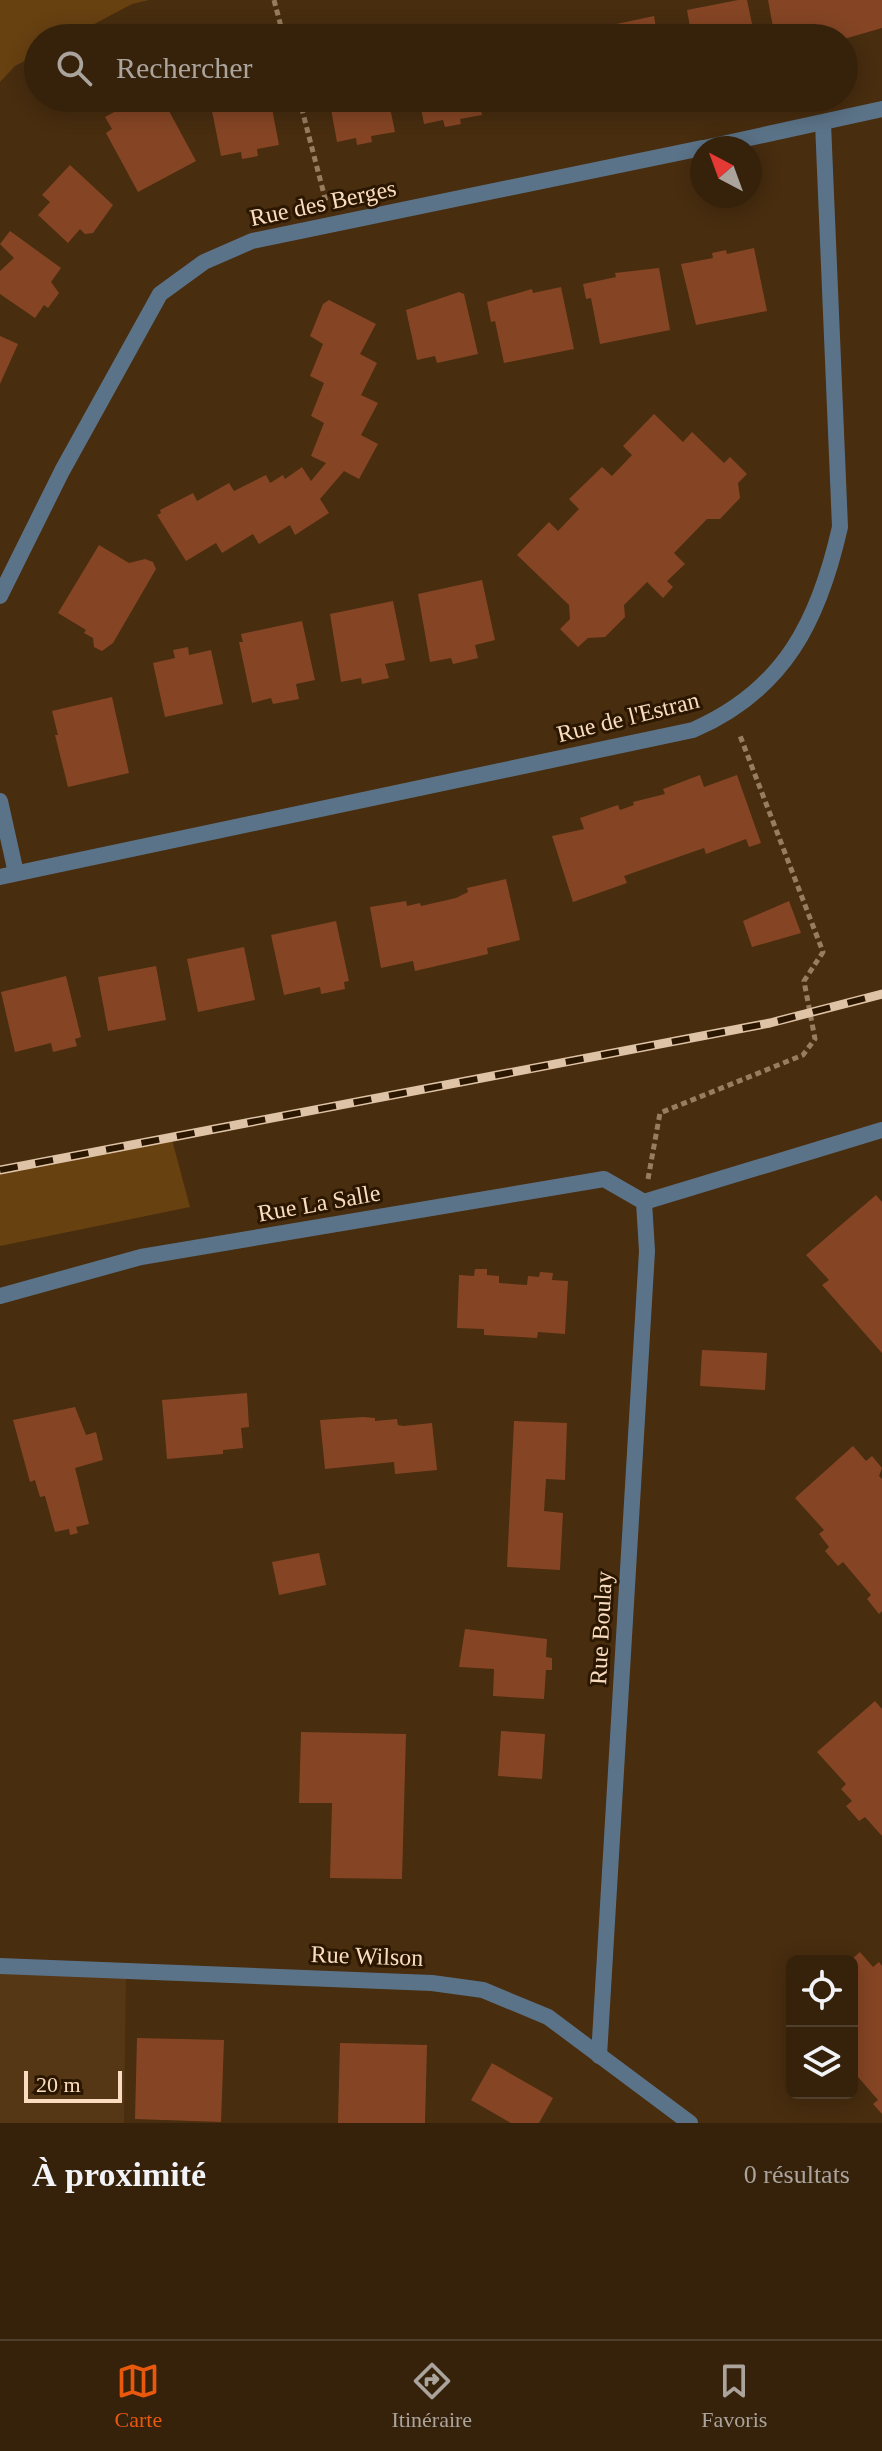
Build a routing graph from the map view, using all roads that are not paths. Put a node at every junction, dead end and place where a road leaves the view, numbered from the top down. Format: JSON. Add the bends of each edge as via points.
{"nodes":[{"id":1,"x":882,"y":109,"type":"edge"},
{"id":2,"x":823,"y":123,"type":"junction"},
{"id":3,"x":761,"y":136,"type":"edge"},
{"id":4,"x":690,"y":151,"type":"edge"},
{"id":5,"x":0,"y":596,"type":"edge"},
{"id":6,"x":0,"y":801,"type":"edge"},
{"id":7,"x":8,"y":875,"type":"edge"},
{"id":8,"x":882,"y":1130,"type":"edge"},
{"id":9,"x":644,"y":1202,"type":"junction"},
{"id":10,"x":0,"y":1296,"type":"edge"},
{"id":11,"x":0,"y":1966,"type":"edge"},
{"id":12,"x":599,"y":2056,"type":"junction"},
{"id":13,"x":690,"y":2123,"type":"edge"}],
"edges":[{"from":1,"to":2,"type":"street","name":"Rue des Berges"},
{"from":2,"to":3,"type":"street","name":"Rue des Berges"},
{"from":2,"to":7,"type":"street","name":"Rue de l'Estran","via":[[840,527],[828,581],[809,628],[731,713],[693,730]]},
{"from":4,"to":5,"type":"street","name":"Rue des Berges","via":[[252,241],[204,262],[160,294]]},
{"from":6,"to":7,"type":"street"},
{"from":8,"to":9,"type":"street"},
{"from":9,"to":10,"type":"street","name":"Rue La Salle","via":[[604,1179],[141,1257]]},
{"from":9,"to":12,"type":"street","name":"Rue Boulay","via":[[646,1267]]},
{"from":11,"to":12,"type":"street","name":"Rue Wilson","via":[[432,1983],[483,1990],[548,2017]]},
{"from":12,"to":13,"type":"street","name":"Rue Wilson"}]}
